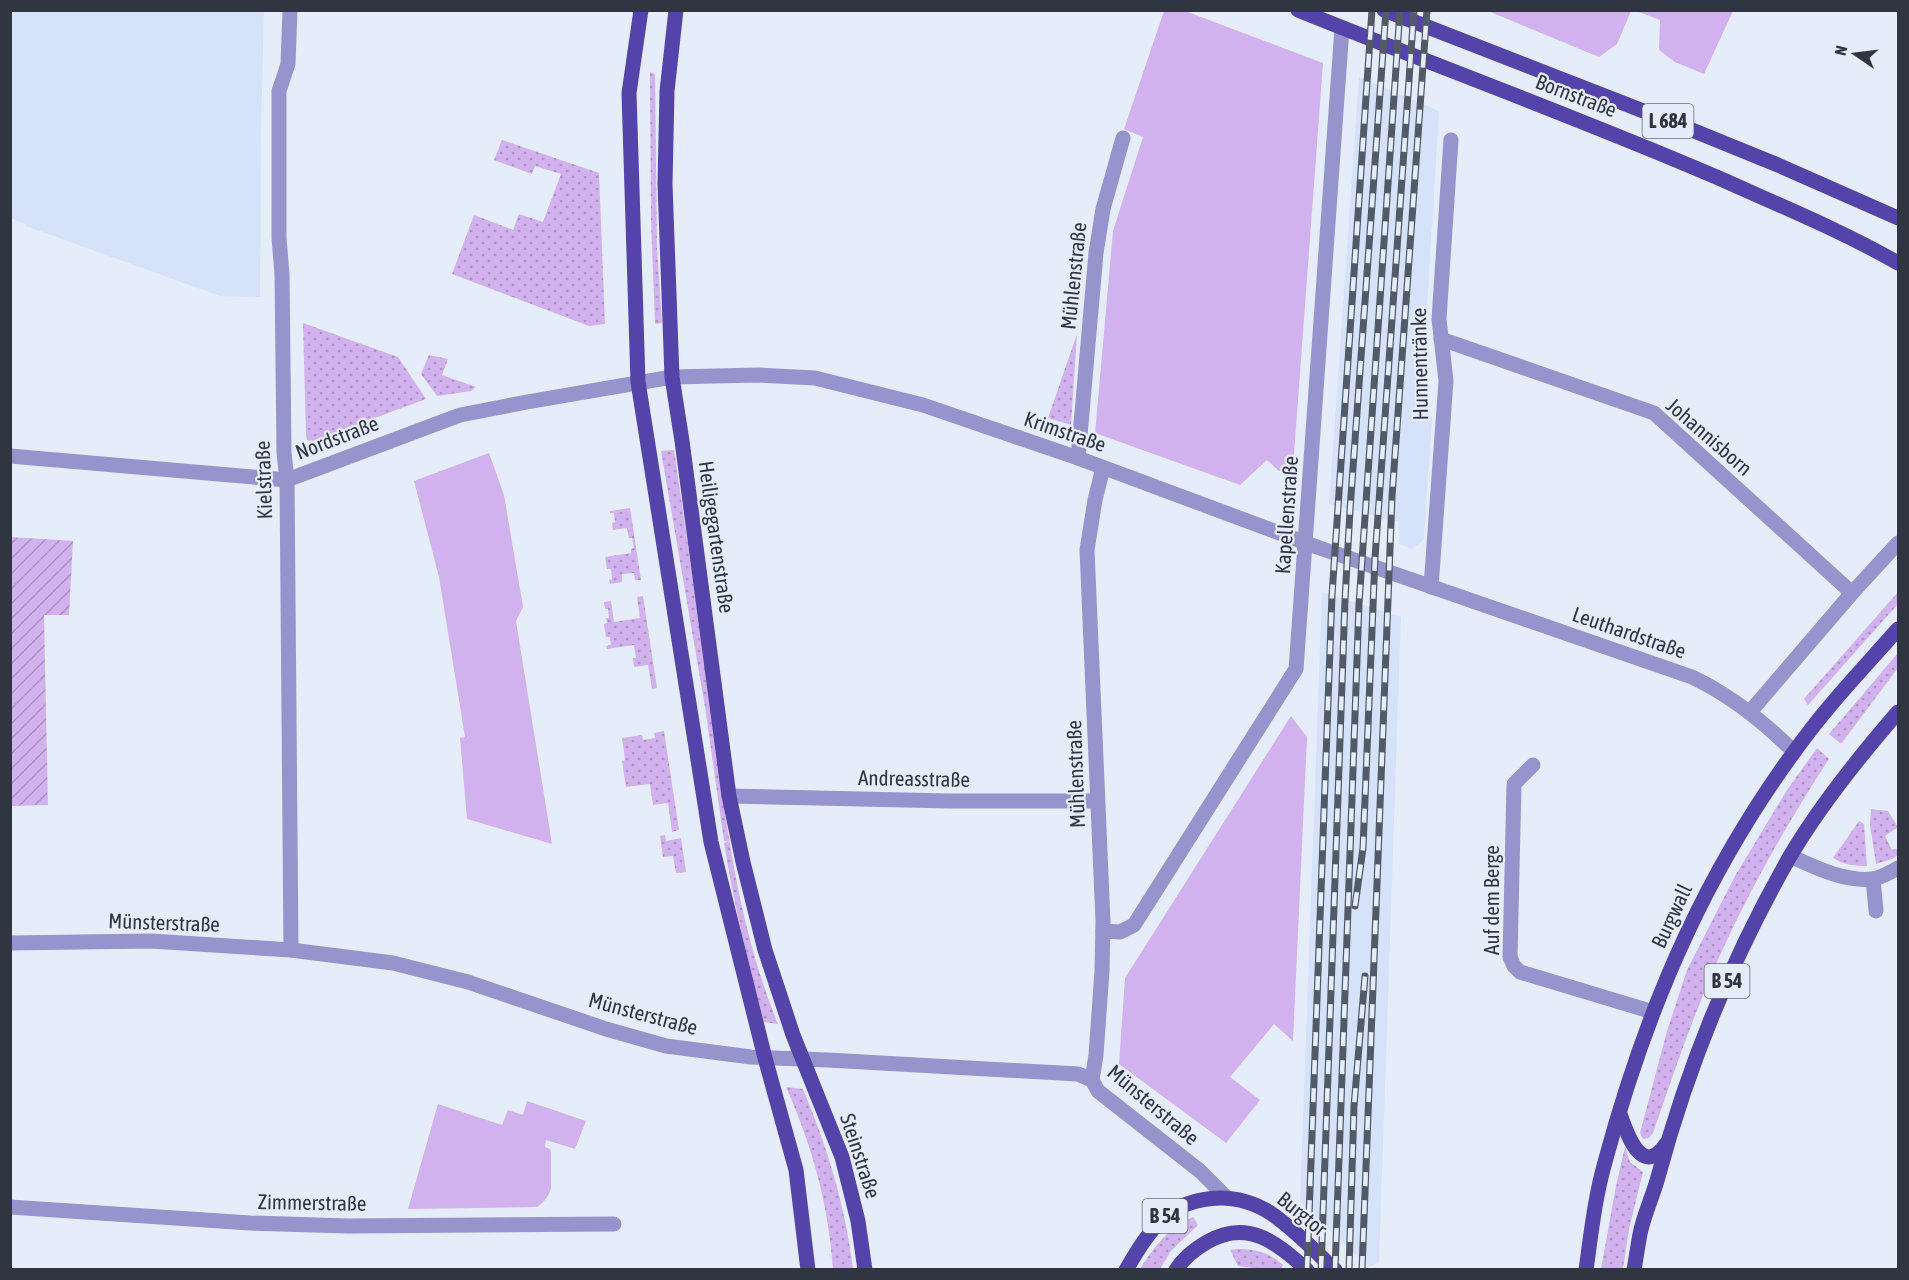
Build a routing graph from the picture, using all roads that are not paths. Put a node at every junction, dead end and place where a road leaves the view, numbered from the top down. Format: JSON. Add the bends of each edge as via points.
{"nodes":[{"id":1,"x":290,"y":10,"type":"edge"},
{"id":2,"x":640,"y":10,"type":"edge"},
{"id":3,"x":676,"y":10,"type":"edge"},
{"id":4,"x":1298,"y":10,"type":"edge"},
{"id":5,"x":1384,"y":10,"type":"edge"},
{"id":6,"x":1342,"y":28,"type":"junction"},
{"id":7,"x":1123,"y":138,"type":"dead end"},
{"id":8,"x":1451,"y":140,"type":"dead end"},
{"id":9,"x":1899,"y":218,"type":"edge"},
{"id":10,"x":1899,"y":263,"type":"edge"},
{"id":11,"x":1441,"y":339,"type":"junction"},
{"id":12,"x":672,"y":377,"type":"junction"},
{"id":13,"x":638,"y":382,"type":"junction"},
{"id":14,"x":10,"y":456,"type":"edge"},
{"id":15,"x":1078,"y":458,"type":"junction"},
{"id":16,"x":1103,"y":468,"type":"junction"},
{"id":17,"x":287,"y":480,"type":"junction"},
{"id":18,"x":1306,"y":543,"type":"junction"},
{"id":19,"x":1899,"y":543,"type":"edge"},
{"id":20,"x":1431,"y":587,"type":"junction"},
{"id":21,"x":1852,"y":592,"type":"junction"},
{"id":22,"x":1899,"y":629,"type":"edge"},
{"id":23,"x":1750,"y":712,"type":"junction"},
{"id":24,"x":1899,"y":712,"type":"edge"},
{"id":25,"x":1794,"y":752,"type":"junction"},
{"id":26,"x":1533,"y":765,"type":"dead end"},
{"id":27,"x":729,"y":796,"type":"junction"},
{"id":28,"x":1097,"y":801,"type":"junction"},
{"id":29,"x":1790,"y":856,"type":"junction"},
{"id":30,"x":1899,"y":868,"type":"edge"},
{"id":31,"x":1873,"y":879,"type":"junction"},
{"id":32,"x":1876,"y":911,"type":"dead end"},
{"id":33,"x":1103,"y":931,"type":"junction"},
{"id":34,"x":10,"y":943,"type":"edge"},
{"id":35,"x":291,"y":950,"type":"junction"},
{"id":36,"x":1653,"y":1012,"type":"junction"},
{"id":37,"x":765,"y":1058,"type":"junction"},
{"id":38,"x":803,"y":1059,"type":"junction"},
{"id":39,"x":1092,"y":1080,"type":"junction"},
{"id":40,"x":1620,"y":1114,"type":"junction"},
{"id":41,"x":1666,"y":1144,"type":"junction"},
{"id":42,"x":1227,"y":1198,"type":"junction"},
{"id":43,"x":10,"y":1206,"type":"edge"},
{"id":44,"x":614,"y":1224,"type":"dead end"},
{"id":45,"x":808,"y":1269,"type":"edge"},
{"id":46,"x":865,"y":1269,"type":"edge"},
{"id":47,"x":1126,"y":1269,"type":"edge"},
{"id":48,"x":1176,"y":1269,"type":"edge"},
{"id":49,"x":1306,"y":1269,"type":"edge"},
{"id":50,"x":1335,"y":1269,"type":"edge"},
{"id":51,"x":1586,"y":1269,"type":"edge"},
{"id":52,"x":1634,"y":1269,"type":"edge"}],
"edges":[{"from":1,"to":17,"type":"street","name":"Kielstraße","via":[[288,64],[279,91],[279,238]]},
{"from":2,"to":13,"type":"main road","via":[[628,104]]},
{"from":3,"to":12,"type":"main road","name":"Heiligegartenstraße","via":[[667,91],[665,184]]},
{"from":4,"to":6,"type":"main road","name":"Bornstraße","number":"L 684"},
{"from":5,"to":9,"type":"main road","name":"Bornstraße","number":"L 684","via":[[1718,140]]},
{"from":6,"to":10,"type":"main road","name":"Bornstraße","number":"L 684","via":[[1675,159],[1862,242]]},
{"from":6,"to":18,"type":"street","name":"Kapellenstraße"},
{"from":7,"to":15,"type":"street","name":"Mühlenstraße","via":[[1103,208],[1096,253]]},
{"from":8,"to":11,"type":"street","name":"Hunnentränke","via":[[1439,319]]},
{"from":11,"to":20,"type":"street","name":"Hunnentränke","via":[[1446,381]]},
{"from":11,"to":21,"type":"street","name":"Johannisborn","via":[[1654,413]]},
{"from":12,"to":13,"type":"street","name":"Nordstraße"},
{"from":12,"to":15,"type":"street","name":"Krimstraße","via":[[815,378],[923,405]]},
{"from":12,"to":27,"type":"main road","name":"Heiligegartenstraße"},
{"from":13,"to":17,"type":"street","name":"Nordstraße","via":[[460,415]]},
{"from":13,"to":37,"type":"main road","via":[[711,842]]},
{"from":14,"to":17,"type":"street","name":"Nordstraße"},
{"from":15,"to":16,"type":"street","name":"Krimstraße"},
{"from":16,"to":18,"type":"street","name":"Krimstraße"},
{"from":16,"to":28,"type":"street","name":"Mühlenstraße","via":[[1086,550]]},
{"from":17,"to":35,"type":"street","name":"Kielstraße"},
{"from":18,"to":20,"type":"street","name":"Krimstraße"},
{"from":18,"to":33,"type":"street","name":"Kapellenstraße","via":[[1298,658],[1291,679],[1134,925],[1120,932]]},
{"from":19,"to":21,"type":"street"},
{"from":20,"to":23,"type":"street","name":"Leuthardstraße","via":[[1692,677]]},
{"from":21,"to":23,"type":"street"},
{"from":22,"to":25,"type":"main road","name":"Burgwall","number":"B 54"},
{"from":23,"to":25,"type":"street","name":"Leuthardstraße"},
{"from":24,"to":29,"type":"main road","number":"B 54","via":[[1851,768]]},
{"from":25,"to":36,"type":"main road","name":"Burgwall","number":"B 54","via":[[1711,883]]},
{"from":26,"to":36,"type":"street","name":"Auf dem Berge","via":[[1514,784],[1510,957],[1514,966],[1521,972]]},
{"from":27,"to":28,"type":"street","name":"Andreasstraße"},
{"from":27,"to":38,"type":"main road","name":"Heiligegartenstraße","via":[[765,950]]},
{"from":28,"to":33,"type":"street","name":"Mühlenstraße"},
{"from":29,"to":31,"type":"street","via":[[1848,878]]},
{"from":29,"to":41,"type":"main road","number":"B 54","via":[[1723,991]]},
{"from":30,"to":31,"type":"street"},
{"from":31,"to":32,"type":"street"},
{"from":33,"to":39,"type":"street","name":"Mühlenstraße"},
{"from":34,"to":35,"type":"street","name":"Münsterstraße","via":[[151,941]]},
{"from":35,"to":37,"type":"street","name":"Münsterstraße","via":[[393,963],[468,982],[666,1046]]},
{"from":36,"to":40,"type":"main road","name":"Burgwall","number":"B 54"},
{"from":37,"to":38,"type":"street","name":"Münsterstraße"},
{"from":37,"to":45,"type":"main road","via":[[796,1170]]},
{"from":38,"to":39,"type":"street","name":"Münsterstraße","via":[[1078,1074]]},
{"from":38,"to":46,"type":"main road","name":"Steinstraße","via":[[842,1157]]},
{"from":39,"to":42,"type":"street","name":"Münsterstraße","via":[[1098,1092],[1193,1165]]},
{"from":40,"to":41,"type":"main road","via":[[1628,1138],[1644,1156],[1654,1157]]},
{"from":40,"to":51,"type":"main road","name":"Burgwall","number":"B 54","via":[[1604,1164]]},
{"from":41,"to":52,"type":"main road","number":"B 54","via":[[1640,1233]]},
{"from":42,"to":47,"type":"main road","name":"Burgtor","number":"B 54","via":[[1194,1200],[1180,1206],[1163,1218]]},
{"from":42,"to":50,"type":"main road","name":"Burgtor","number":"B 54","via":[[1271,1213]]},
{"from":43,"to":44,"type":"street","name":"Zimmerstraße","via":[[348,1226]]},
{"from":48,"to":49,"type":"main road","name":"Burgtor","number":"B 54","via":[[1195,1249],[1214,1238],[1242,1232],[1272,1242]]}]}
